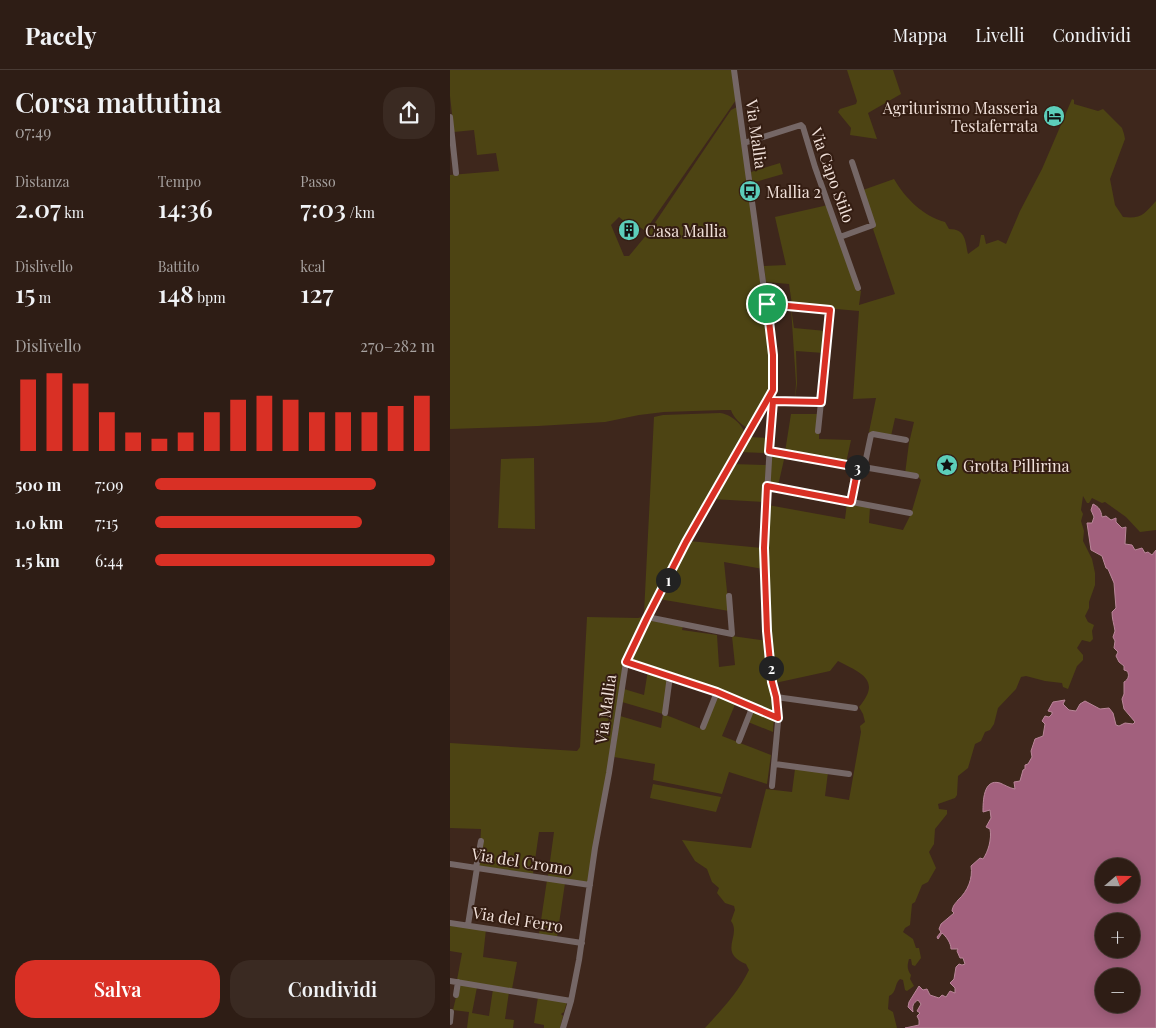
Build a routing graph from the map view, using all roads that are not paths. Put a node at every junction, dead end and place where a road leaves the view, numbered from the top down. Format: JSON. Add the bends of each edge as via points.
{"nodes":[{"id":1,"x":734,"y":70,"type":"edge"},
{"id":2,"x":450,"y":117,"type":"edge"},
{"id":3,"x":744,"y":143,"type":"junction"},
{"id":4,"x":852,"y":162,"type":"dead end"},
{"id":5,"x":456,"y":172,"type":"dead end"},
{"id":6,"x":840,"y":237,"type":"junction"},
{"id":7,"x":858,"y":288,"type":"dead end"},
{"id":8,"x":767,"y":304,"type":"junction"},
{"id":9,"x":770,"y":401,"type":"junction"},
{"id":10,"x":821,"y":402,"type":"junction"},
{"id":11,"x":818,"y":431,"type":"dead end"},
{"id":12,"x":906,"y":440,"type":"dead end"},
{"id":13,"x":769,"y":451,"type":"junction"},
{"id":14,"x":861,"y":467,"type":"junction"},
{"id":15,"x":916,"y":476,"type":"dead end"},
{"id":16,"x":767,"y":486,"type":"junction"},
{"id":17,"x":851,"y":502,"type":"junction"},
{"id":18,"x":910,"y":512,"type":"dead end"},
{"id":19,"x":729,"y":596,"type":"dead end"},
{"id":20,"x":647,"y":618,"type":"junction"},
{"id":21,"x":626,"y":662,"type":"junction"},
{"id":22,"x":670,"y":676,"type":"junction"},
{"id":23,"x":717,"y":692,"type":"junction"},
{"id":24,"x":776,"y":697,"type":"junction"},
{"id":25,"x":752,"y":708,"type":"junction"},
{"id":26,"x":855,"y":708,"type":"dead end"},
{"id":27,"x":665,"y":712,"type":"dead end"},
{"id":28,"x":778,"y":718,"type":"junction"},
{"id":29,"x":703,"y":727,"type":"dead end"},
{"id":30,"x":739,"y":741,"type":"dead end"},
{"id":31,"x":775,"y":764,"type":"junction"},
{"id":32,"x":850,"y":774,"type":"dead end"},
{"id":33,"x":772,"y":786,"type":"dead end"},
{"id":34,"x":481,"y":840,"type":"dead end"},
{"id":35,"x":450,"y":864,"type":"edge"},
{"id":36,"x":477,"y":868,"type":"junction"},
{"id":37,"x":590,"y":885,"type":"junction"},
{"id":38,"x":450,"y":922,"type":"edge"},
{"id":39,"x":468,"y":925,"type":"junction"},
{"id":40,"x":582,"y":942,"type":"junction"},
{"id":41,"x":450,"y":981,"type":"edge"},
{"id":42,"x":458,"y":982,"type":"junction"},
{"id":43,"x":456,"y":995,"type":"dead end"},
{"id":44,"x":571,"y":1001,"type":"junction"},
{"id":45,"x":451,"y":1012,"type":"dead end"},
{"id":46,"x":450,"y":1022,"type":"edge"},
{"id":47,"x":563,"y":1028,"type":"edge"}],
"edges":[{"from":1,"to":3,"type":"street","name":"Via Mallia"},
{"from":2,"to":5,"type":"street"},
{"from":3,"to":6,"type":"street","name":"Via Capo Stilo","via":[[800,125],[803,127]]},
{"from":3,"to":8,"type":"street","name":"Via Mallia"},
{"from":4,"to":6,"type":"street","via":[[873,225]]},
{"from":6,"to":7,"type":"street","name":"Via Capo Stilo"},
{"from":8,"to":9,"type":"street","name":"Via Mallia","via":[[773,355]]},
{"from":8,"to":10,"type":"street","via":[[830,310]]},
{"from":9,"to":10,"type":"street"},
{"from":9,"to":13,"type":"street","name":"Via Mallia"},
{"from":9,"to":20,"type":"street","name":"Via Mallia","via":[[700,516]]},
{"from":10,"to":11,"type":"street"},
{"from":12,"to":14,"type":"street","via":[[871,435]]},
{"from":13,"to":14,"type":"street"},
{"from":13,"to":16,"type":"street","name":"Via Mallia"},
{"from":14,"to":15,"type":"street"},
{"from":14,"to":17,"type":"street"},
{"from":16,"to":17,"type":"street"},
{"from":16,"to":24,"type":"street","name":"Via Mallia","via":[[764,548],[767,631]]},
{"from":17,"to":18,"type":"street"},
{"from":19,"to":20,"type":"street","via":[[732,634]]},
{"from":20,"to":21,"type":"street","name":"Via Mallia"},
{"from":21,"to":22,"type":"street"},
{"from":21,"to":37,"type":"street","name":"Via Mallia"},
{"from":22,"to":23,"type":"street"},
{"from":22,"to":27,"type":"street"},
{"from":23,"to":25,"type":"street"},
{"from":23,"to":29,"type":"street"},
{"from":24,"to":26,"type":"street"},
{"from":24,"to":28,"type":"street","name":"Via Mallia"},
{"from":25,"to":28,"type":"street"},
{"from":25,"to":30,"type":"street"},
{"from":28,"to":31,"type":"street","name":"Via Mallia"},
{"from":31,"to":32,"type":"street"},
{"from":31,"to":33,"type":"street","name":"Via Mallia"},
{"from":34,"to":36,"type":"street"},
{"from":35,"to":36,"type":"street","name":"Via del Cromo"},
{"from":36,"to":37,"type":"street","name":"Via del Cromo"},
{"from":36,"to":39,"type":"street"},
{"from":37,"to":40,"type":"street","name":"Via Mallia"},
{"from":38,"to":39,"type":"street","name":"Via del Ferro"},
{"from":39,"to":40,"type":"street","name":"Via del Ferro"},
{"from":40,"to":44,"type":"street","name":"Via Mallia"},
{"from":41,"to":42,"type":"street"},
{"from":42,"to":43,"type":"street"},
{"from":42,"to":44,"type":"street"},
{"from":44,"to":47,"type":"street","name":"Via Mallia"},
{"from":45,"to":46,"type":"street"}]}
